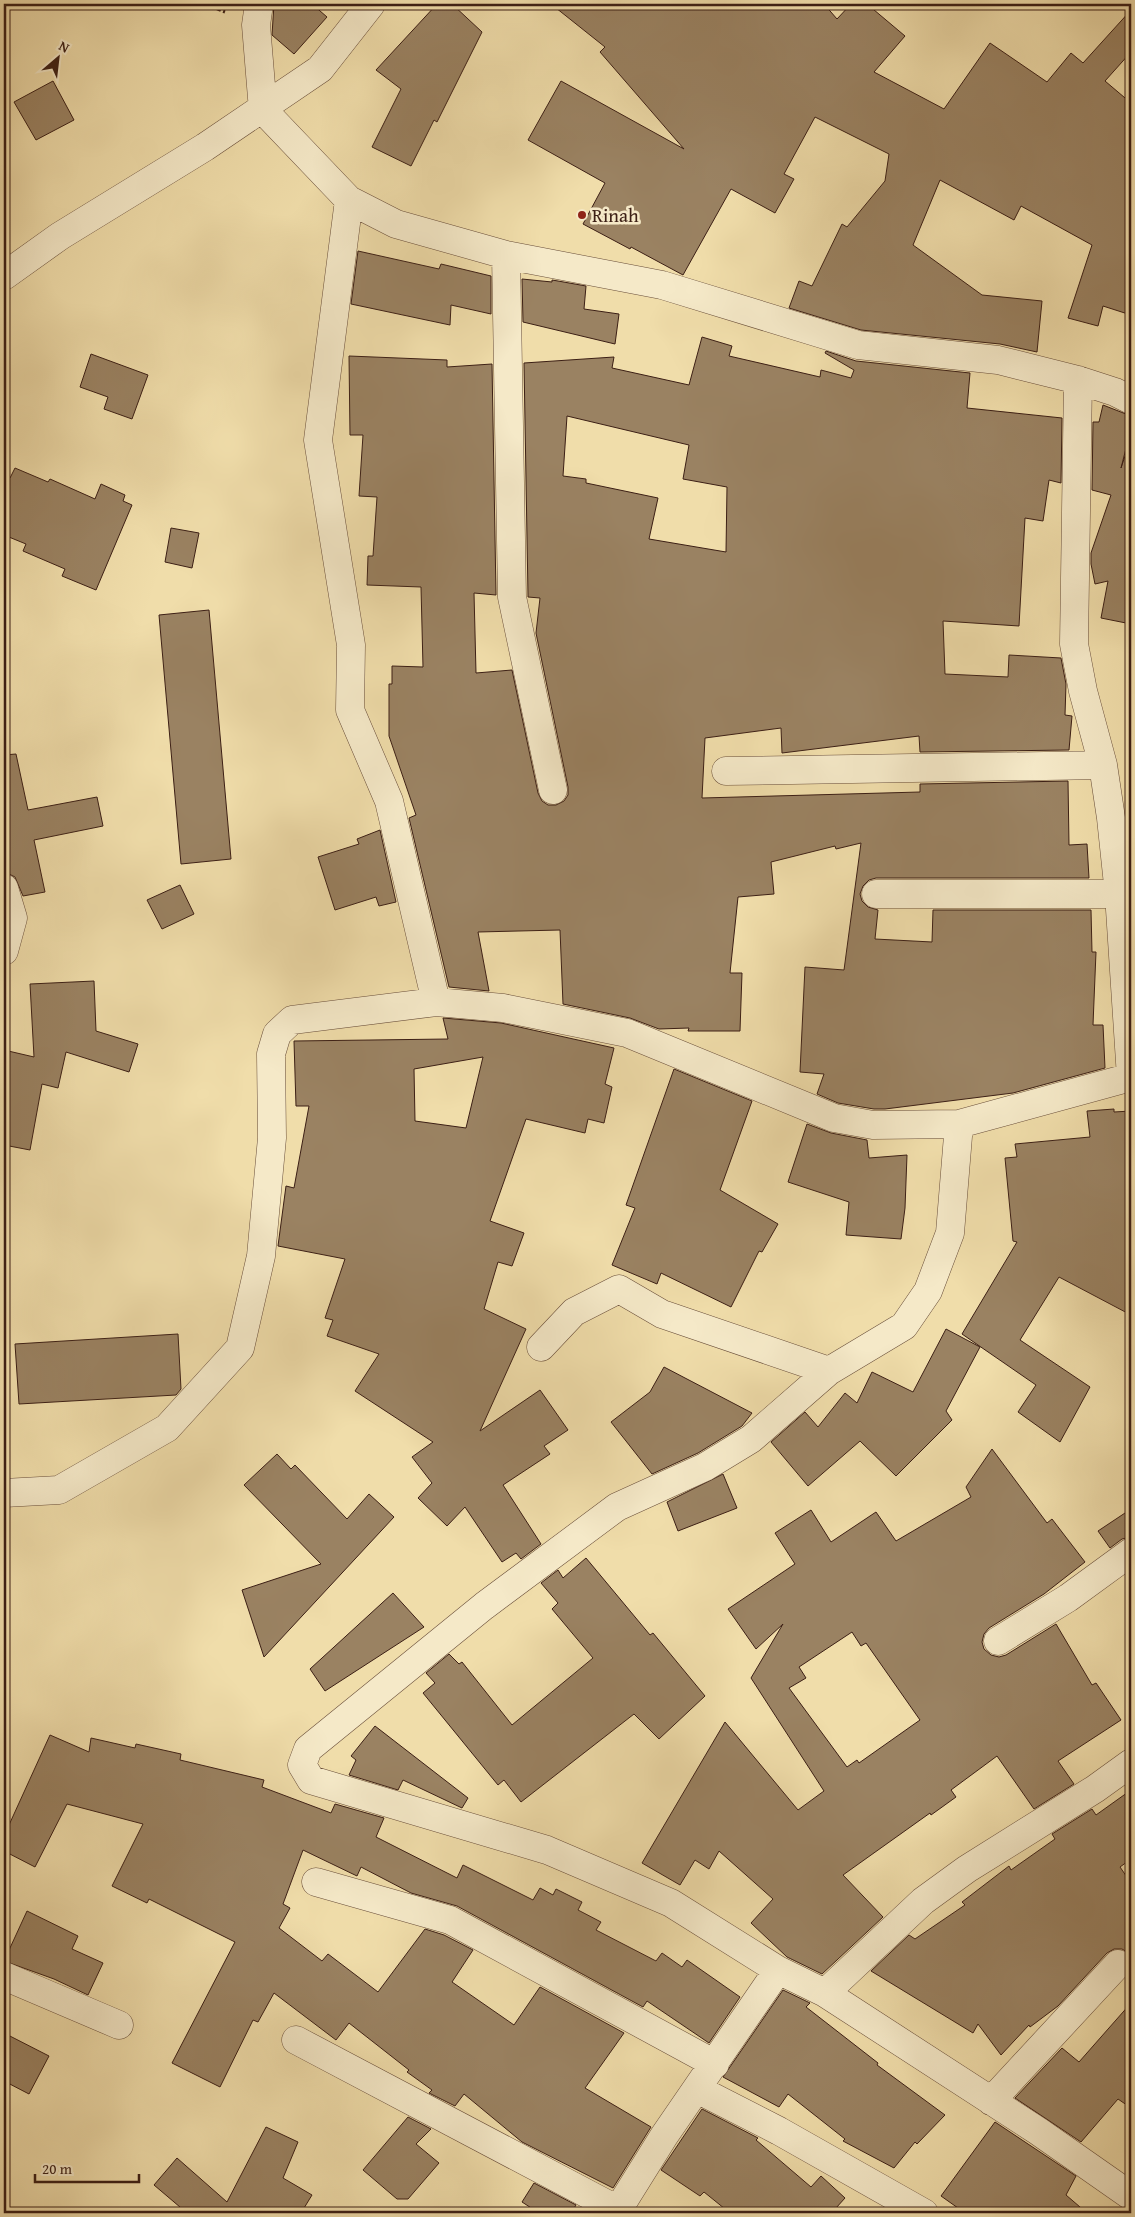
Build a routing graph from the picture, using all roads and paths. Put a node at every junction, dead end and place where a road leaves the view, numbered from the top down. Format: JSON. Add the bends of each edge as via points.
{"nodes":[{"id":1,"x":259,"y":4,"type":"edge"},
{"id":2,"x":371,"y":4,"type":"edge"},
{"id":3,"x":263,"y":110,"type":"junction"},
{"id":4,"x":349,"y":200,"type":"junction"},
{"id":5,"x":506,"y":255,"type":"junction"},
{"id":6,"x":4,"y":276,"type":"edge"},
{"id":7,"x":1078,"y":380,"type":"junction"},
{"id":8,"x":1131,"y":400,"type":"edge"},
{"id":9,"x":1103,"y":766,"type":"junction"},
{"id":10,"x":726,"y":771,"type":"dead end"},
{"id":11,"x":553,"y":790,"type":"dead end"},
{"id":12,"x":1121,"y":818,"type":"edge"},
{"id":13,"x":4,"y":888,"type":"edge"},
{"id":14,"x":876,"y":894,"type":"dead end"},
{"id":15,"x":1119,"y":894,"type":"junction"},
{"id":16,"x":4,"y":951,"type":"edge"},
{"id":17,"x":436,"y":1002,"type":"junction"},
{"id":18,"x":1131,"y":1077,"type":"edge"},
{"id":19,"x":959,"y":1124,"type":"junction"},
{"id":20,"x":541,"y":1347,"type":"dead end"},
{"id":21,"x":829,"y":1371,"type":"junction"},
{"id":22,"x":4,"y":1493,"type":"edge"},
{"id":23,"x":1131,"y":1552,"type":"edge"},
{"id":24,"x":998,"y":1641,"type":"dead end"},
{"id":25,"x":1131,"y":1763,"type":"edge"},
{"id":26,"x":316,"y":1882,"type":"dead end"},
{"id":27,"x":1118,"y":1964,"type":"dead end"},
{"id":28,"x":778,"y":1970,"type":"junction"},
{"id":29,"x":4,"y":1976,"type":"edge"},
{"id":30,"x":825,"y":1993,"type":"junction"},
{"id":31,"x":119,"y":2025,"type":"dead end"},
{"id":32,"x":296,"y":2040,"type":"dead end"},
{"id":33,"x":714,"y":2064,"type":"junction"},
{"id":34,"x":697,"y":2089,"type":"junction"},
{"id":35,"x":991,"y":2101,"type":"junction"},
{"id":36,"x":1131,"y":2196,"type":"edge"},
{"id":37,"x":617,"y":2212,"type":"edge"},
{"id":38,"x":924,"y":2213,"type":"edge"}],
"edges":[{"from":1,"to":3,"type":"street","via":[[256,25]]},
{"from":2,"to":3,"type":"street","via":[[320,69]]},
{"from":3,"to":4,"type":"street"},
{"from":3,"to":6,"type":"street","via":[[60,236]]},
{"from":4,"to":5,"type":"street","via":[[396,224]]},
{"from":4,"to":17,"type":"street","via":[[318,440],[351,645],[350,710],[389,801]]},
{"from":5,"to":7,"type":"street","via":[[662,285],[858,346],[998,360]]},
{"from":5,"to":11,"type":"street","via":[[512,597]]},
{"from":7,"to":8,"type":"street"},
{"from":7,"to":9,"type":"street","via":[[1074,644]]},
{"from":9,"to":10,"type":"street"},
{"from":9,"to":12,"type":"street"},
{"from":12,"to":15,"type":"street"},
{"from":13,"to":16,"type":"street","via":[[12,918]]},
{"from":14,"to":15,"type":"street"},
{"from":15,"to":18,"type":"street"},
{"from":17,"to":19,"type":"street","via":[[503,1008],[627,1033],[834,1118],[873,1125]]},
{"from":17,"to":22,"type":"street","via":[[292,1020],[277,1034],[271,1054],[272,1138],[261,1256],[240,1348],[168,1428],[59,1490]]},
{"from":18,"to":19,"type":"street"},
{"from":19,"to":21,"type":"street","via":[[950,1233],[928,1291],[904,1326]]},
{"from":20,"to":21,"type":"street","via":[[574,1312],[619,1289],[662,1314]]},
{"from":21,"to":28,"type":"street","via":[[751,1439],[704,1467],[617,1508],[484,1606],[308,1750],[302,1765],[311,1780],[548,1850],[671,1903]]},
{"from":23,"to":24,"type":"street","via":[[1068,1598]]},
{"from":25,"to":30,"type":"street","via":[[923,1901]]},
{"from":26,"to":33,"type":"street","via":[[450,1920]]},
{"from":27,"to":35,"type":"street"},
{"from":28,"to":30,"type":"street"},
{"from":28,"to":33,"type":"street"},
{"from":29,"to":31,"type":"street"},
{"from":30,"to":35,"type":"street"},
{"from":32,"to":37,"type":"street"},
{"from":33,"to":34,"type":"street"},
{"from":34,"to":37,"type":"street"},
{"from":34,"to":38,"type":"street"},
{"from":35,"to":36,"type":"street"}]}
